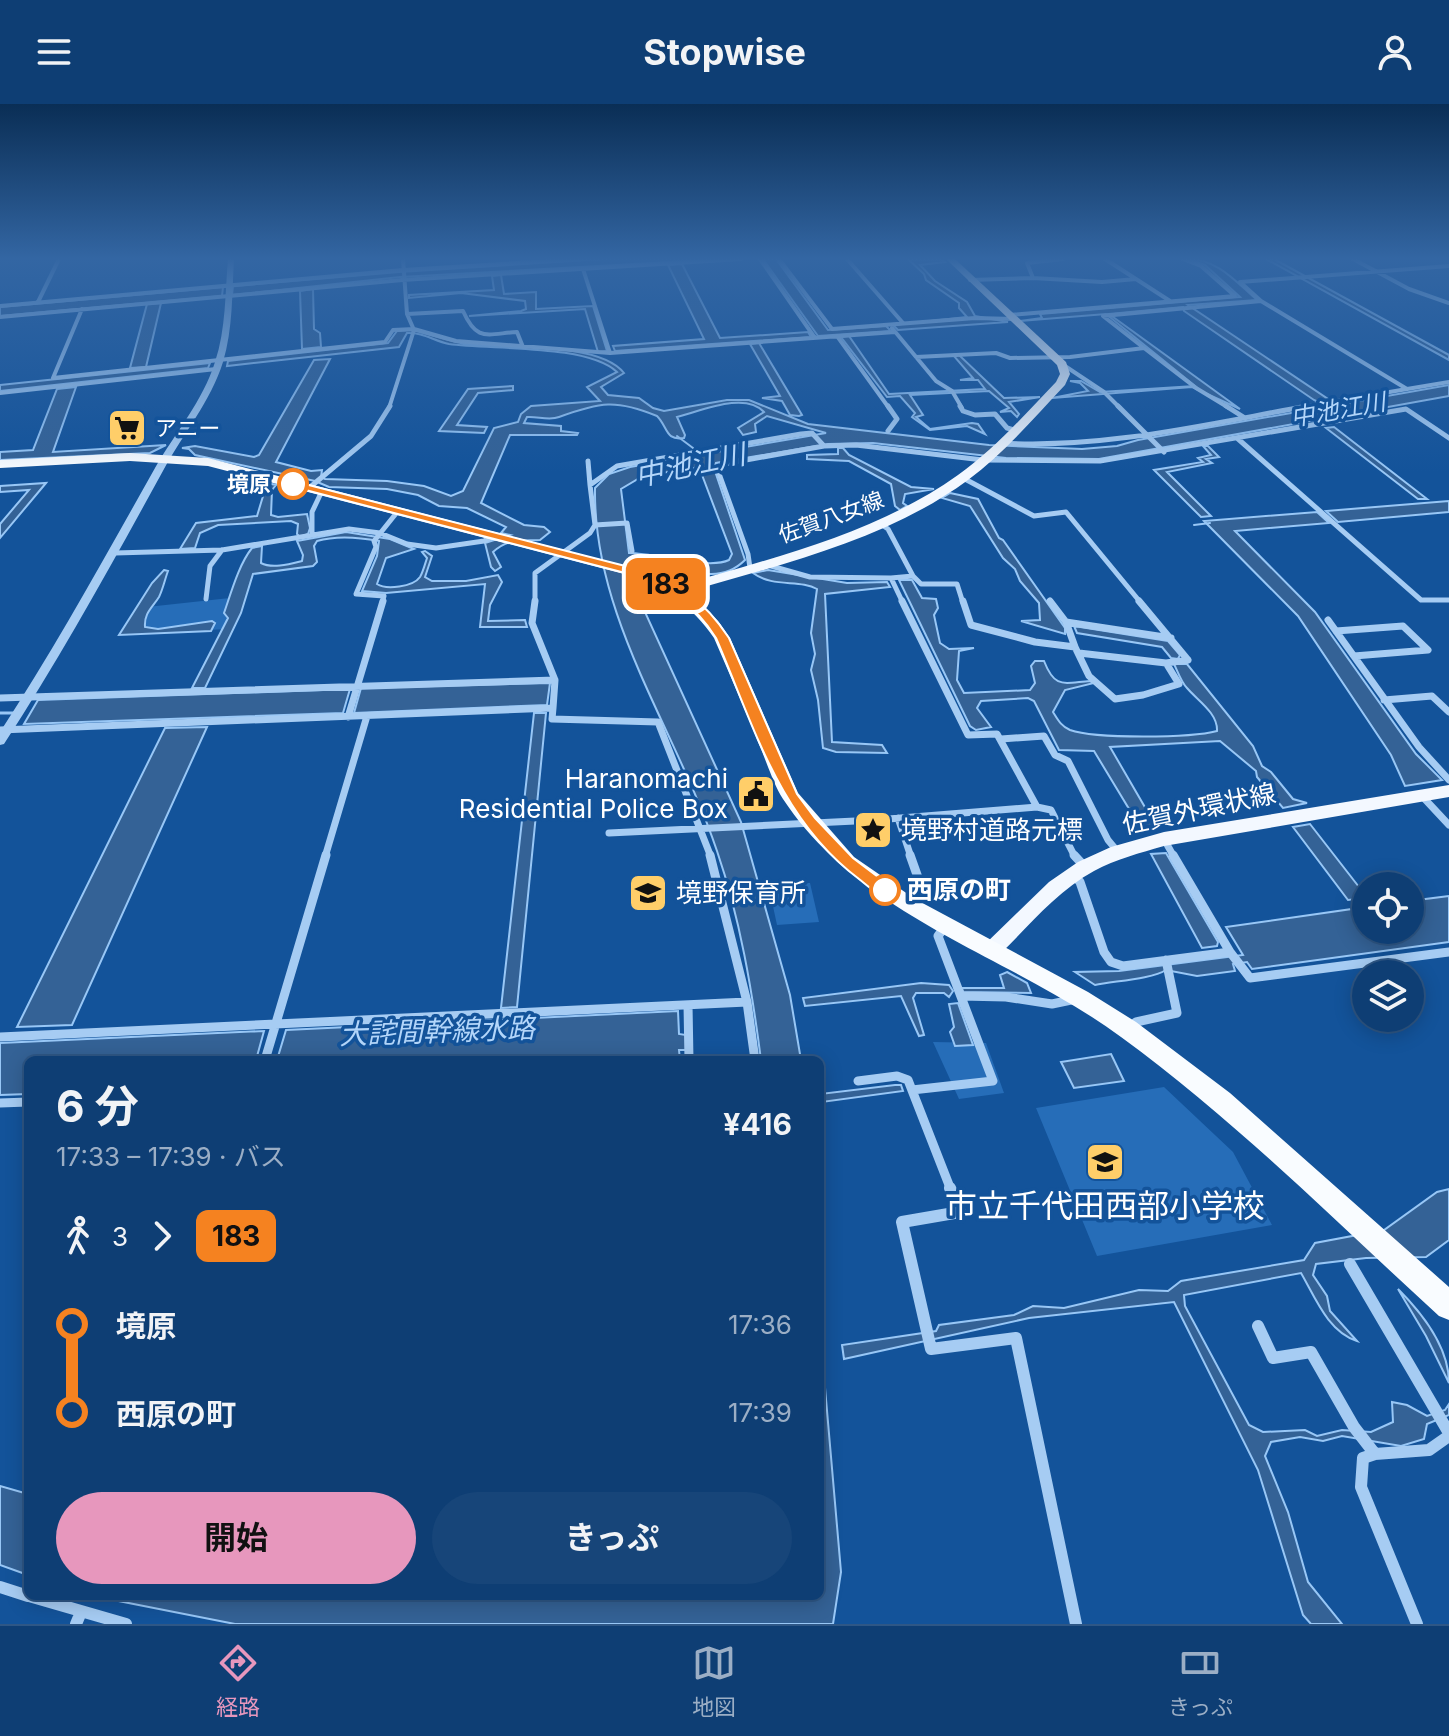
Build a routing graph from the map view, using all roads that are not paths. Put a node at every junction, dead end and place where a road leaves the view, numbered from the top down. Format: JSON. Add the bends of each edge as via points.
{"nodes":[{"id":1,"x":73,"y":330,"type":"edge"},
{"id":2,"x":223,"y":330,"type":"edge"},
{"id":3,"x":473,"y":330,"type":"edge"},
{"id":4,"x":603,"y":330,"type":"edge"},
{"id":5,"x":809,"y":330,"type":"edge"},
{"id":6,"x":1025,"y":330,"type":"edge"},
{"id":7,"x":1121,"y":330,"type":"edge"},
{"id":8,"x":1309,"y":330,"type":"edge"},
{"id":9,"x":414,"y":331,"type":"junction"},
{"id":10,"x":895,"y":332,"type":"joint"},
{"id":11,"x":837,"y":336,"type":"junction"},
{"id":12,"x":815,"y":338,"type":"junction"},
{"id":13,"x":523,"y":347,"type":"junction"},
{"id":14,"x":1144,"y":348,"type":"junction"},
{"id":15,"x":610,"y":353,"type":"junction"},
{"id":16,"x":916,"y":357,"type":"junction"},
{"id":17,"x":1058,"y":360,"type":"junction"},
{"id":18,"x":218,"y":364,"type":"junction"},
{"id":19,"x":1449,"y":382,"type":"edge"},
{"id":20,"x":1407,"y":389,"type":"junction"},
{"id":21,"x":0,"y":393,"type":"edge"},
{"id":22,"x":1246,"y":419,"type":"junction"},
{"id":23,"x":1014,"y":430,"type":"junction"},
{"id":24,"x":888,"y":431,"type":"dead end"},
{"id":25,"x":1146,"y":435,"type":"junction"},
{"id":26,"x":1447,"y":435,"type":"edge"},
{"id":27,"x":1237,"y":438,"type":"junction"},
{"id":28,"x":1000,"y":444,"type":"junction"},
{"id":29,"x":824,"y":446,"type":"junction"},
{"id":30,"x":170,"y":451,"type":"junction"},
{"id":31,"x":1164,"y":452,"type":"junction"},
{"id":32,"x":984,"y":459,"type":"junction"},
{"id":33,"x":588,"y":461,"type":"dead end"},
{"id":34,"x":0,"y":464,"type":"edge"},
{"id":35,"x":963,"y":478,"type":"junction"},
{"id":36,"x":590,"y":485,"type":"junction"},
{"id":37,"x":315,"y":488,"type":"junction"},
{"id":38,"x":398,"y":511,"type":"junction"},
{"id":39,"x":595,"y":525,"type":"junction"},
{"id":40,"x":882,"y":525,"type":"junction"},
{"id":41,"x":312,"y":534,"type":"junction"},
{"id":42,"x":377,"y":537,"type":"junction"},
{"id":43,"x":504,"y":539,"type":"junction"},
{"id":44,"x":222,"y":550,"type":"junction"},
{"id":45,"x":632,"y":551,"type":"dead end"},
{"id":46,"x":115,"y":553,"type":"junction"},
{"id":47,"x":563,"y":553,"type":"junction"},
{"id":48,"x":757,"y":566,"type":"junction"},
{"id":49,"x":913,"y":576,"type":"junction"},
{"id":50,"x":893,"y":582,"type":"junction"},
{"id":51,"x":679,"y":590,"type":"junction"},
{"id":52,"x":206,"y":599,"type":"dead end"},
{"id":53,"x":1449,"y":600,"type":"edge"},
{"id":54,"x":1050,"y":601,"type":"dead end"},
{"id":55,"x":1328,"y":620,"type":"dead end"},
{"id":56,"x":1066,"y":622,"type":"junction"},
{"id":57,"x":1336,"y":631,"type":"junction"},
{"id":58,"x":1171,"y":638,"type":"junction"},
{"id":59,"x":1077,"y":650,"type":"junction"},
{"id":60,"x":1354,"y":656,"type":"junction"},
{"id":61,"x":1166,"y":663,"type":"junction"},
{"id":62,"x":555,"y":680,"type":"junction"},
{"id":63,"x":357,"y":685,"type":"junction"},
{"id":64,"x":28,"y":697,"type":"junction"},
{"id":65,"x":0,"y":698,"type":"edge"},
{"id":66,"x":1384,"y":700,"type":"junction"},
{"id":67,"x":553,"y":708,"type":"junction"},
{"id":68,"x":1449,"y":712,"type":"edge"},
{"id":69,"x":367,"y":716,"type":"junction"},
{"id":70,"x":348,"y":717,"type":"junction"},
{"id":71,"x":4,"y":729,"type":"edge"},
{"id":72,"x":1001,"y":739,"type":"junction"},
{"id":73,"x":0,"y":741,"type":"edge"},
{"id":74,"x":1440,"y":790,"type":"edge"},
{"id":75,"x":1037,"y":807,"type":"junction"},
{"id":76,"x":898,"y":818,"type":"junction"},
{"id":77,"x":809,"y":822,"type":"junction"},
{"id":78,"x":1449,"y":825,"type":"edge"},
{"id":79,"x":701,"y":830,"type":"junction"},
{"id":80,"x":609,"y":833,"type":"dead end"},
{"id":81,"x":1164,"y":839,"type":"junction"},
{"id":82,"x":1118,"y":852,"type":"junction"},
{"id":83,"x":1080,"y":871,"type":"junction"},
{"id":84,"x":908,"y":904,"type":"junction"},
{"id":85,"x":946,"y":925,"type":"junction"},
{"id":86,"x":992,"y":948,"type":"junction"},
{"id":87,"x":1230,"y":952,"type":"junction"},
{"id":88,"x":1449,"y":952,"type":"edge"},
{"id":89,"x":1166,"y":960,"type":"junction"},
{"id":90,"x":961,"y":996,"type":"junction"},
{"id":91,"x":1080,"y":998,"type":"junction"},
{"id":92,"x":747,"y":1002,"type":"junction"},
{"id":93,"x":688,"y":1005,"type":"junction"},
{"id":94,"x":276,"y":1023,"type":"junction"},
{"id":95,"x":1128,"y":1029,"type":"junction"},
{"id":96,"x":0,"y":1037,"type":"edge"},
{"id":97,"x":266,"y":1055,"type":"edge"},
{"id":98,"x":689,"y":1056,"type":"edge"},
{"id":99,"x":754,"y":1056,"type":"edge"},
{"id":100,"x":858,"y":1081,"type":"dead end"},
{"id":101,"x":912,"y":1090,"type":"junction"},
{"id":102,"x":24,"y":1102,"type":"edge"},
{"id":103,"x":0,"y":1103,"type":"edge"},
{"id":104,"x":1350,"y":1264,"type":"dead end"},
{"id":105,"x":1449,"y":1306,"type":"edge"},
{"id":106,"x":1258,"y":1326,"type":"dead end"},
{"id":107,"x":1443,"y":1425,"type":"edge"},
{"id":108,"x":1375,"y":1454,"type":"junction"},
{"id":109,"x":0,"y":1587,"type":"edge"},
{"id":110,"x":24,"y":1595,"type":"edge"},
{"id":111,"x":37,"y":1600,"type":"edge"},
{"id":112,"x":78,"y":1618,"type":"edge"},
{"id":113,"x":126,"y":1624,"type":"edge"},
{"id":114,"x":1076,"y":1624,"type":"edge"},
{"id":115,"x":1417,"y":1624,"type":"edge"}],
"edges":[{"from":1,"to":18,"type":"street","via":[[53,378]]},
{"from":2,"to":18,"type":"street"},
{"from":3,"to":13,"type":"street","via":[[517,332]]},
{"from":4,"to":15,"type":"street"},
{"from":5,"to":12,"type":"street"},
{"from":6,"to":17,"type":"main road"},
{"from":7,"to":14,"type":"street"},
{"from":8,"to":20,"type":"street"},
{"from":9,"to":13,"type":"street"},
{"from":9,"to":18,"type":"street","via":[[393,330],[385,342]]},
{"from":9,"to":37,"type":"street","via":[[404,348],[387,412]]},
{"from":10,"to":11,"type":"street"},
{"from":10,"to":16,"type":"street"},
{"from":11,"to":12,"type":"street"},
{"from":11,"to":24,"type":"street","via":[[897,419]]},
{"from":12,"to":15,"type":"street"},
{"from":13,"to":15,"type":"street"},
{"from":14,"to":17,"type":"street"},
{"from":14,"to":22,"type":"street"},
{"from":16,"to":17,"type":"street","via":[[996,353]]},
{"from":16,"to":23,"type":"street","via":[[953,392],[963,411],[995,414]]},
{"from":17,"to":23,"type":"main road","via":[[1065,374],[1061,383]]},
{"from":17,"to":25,"type":"street","via":[[1104,392]]},
{"from":18,"to":21,"type":"street"},
{"from":18,"to":30,"type":"street"},
{"from":19,"to":20,"type":"street"},
{"from":20,"to":22,"type":"street"},
{"from":22,"to":25,"type":"street"},
{"from":23,"to":28,"type":"main road"},
{"from":25,"to":28,"type":"street","via":[[1052,446]]},
{"from":25,"to":31,"type":"street"},
{"from":26,"to":27,"type":"street","via":[[1406,409]]},
{"from":27,"to":31,"type":"street"},
{"from":27,"to":53,"type":"street","via":[[1421,600]]},
{"from":28,"to":32,"type":"main road","name":"佐賀八女線"},
{"from":29,"to":32,"type":"street","via":[[877,446]]},
{"from":29,"to":36,"type":"street","via":[[812,433],[617,466]]},
{"from":29,"to":48,"type":"street","via":[[717,468]]},
{"from":30,"to":34,"type":"highway"},
{"from":30,"to":37,"type":"highway"},
{"from":30,"to":46,"type":"street"},
{"from":31,"to":32,"type":"street","via":[[1065,463]]},
{"from":32,"to":35,"type":"main road","name":"佐賀八女線"},
{"from":33,"to":36,"type":"street"},
{"from":35,"to":40,"type":"main road","name":"佐賀八女線"},
{"from":35,"to":58,"type":"street","via":[[1034,516],[1066,512]]},
{"from":36,"to":39,"type":"street"},
{"from":37,"to":38,"type":"highway"},
{"from":37,"to":41,"type":"street"},
{"from":38,"to":42,"type":"street"},
{"from":38,"to":43,"type":"highway"},
{"from":39,"to":45,"type":"street","via":[[627,523]]},
{"from":39,"to":47,"type":"street"},
{"from":40,"to":48,"type":"main road","name":"佐賀八女線"},
{"from":40,"to":49,"type":"street"},
{"from":41,"to":42,"type":"street","via":[[349,529]]},
{"from":41,"to":44,"type":"street"},
{"from":42,"to":43,"type":"street","via":[[436,548]]},
{"from":42,"to":63,"type":"street","via":[[356,594],[384,596]]},
{"from":43,"to":47,"type":"highway"},
{"from":44,"to":46,"type":"street"},
{"from":44,"to":52,"type":"street","via":[[210,566]]},
{"from":46,"to":64,"type":"street"},
{"from":47,"to":51,"type":"highway"},
{"from":47,"to":62,"type":"street","via":[[535,573],[533,625]]},
{"from":48,"to":50,"type":"street","via":[[846,581]]},
{"from":48,"to":51,"type":"main road","name":"佐賀八女線"},
{"from":49,"to":50,"type":"street"},
{"from":49,"to":59,"type":"street","via":[[921,584],[957,584],[971,625]]},
{"from":50,"to":72,"type":"street","via":[[968,735],[997,734]]},
{"from":51,"to":77,"type":"highway","via":[[722,638],[776,767]]},
{"from":54,"to":56,"type":"street"},
{"from":55,"to":57,"type":"street"},
{"from":56,"to":58,"type":"street"},
{"from":56,"to":59,"type":"street"},
{"from":57,"to":60,"type":"street"},
{"from":57,"to":60,"type":"street","via":[[1403,626],[1428,650]]},
{"from":58,"to":61,"type":"street","via":[[1188,660]]},
{"from":59,"to":61,"type":"street"},
{"from":59,"to":61,"type":"street","via":[[1089,676],[1115,699],[1179,684]]},
{"from":60,"to":66,"type":"street"},
{"from":62,"to":63,"type":"street"},
{"from":62,"to":67,"type":"street"},
{"from":63,"to":64,"type":"street"},
{"from":63,"to":70,"type":"street"},
{"from":64,"to":65,"type":"street"},
{"from":64,"to":71,"type":"street"},
{"from":66,"to":68,"type":"street","via":[[1432,696]]},
{"from":66,"to":74,"type":"street","via":[[1419,747]]},
{"from":67,"to":69,"type":"street"},
{"from":67,"to":79,"type":"street","via":[[552,719],[658,722]]},
{"from":69,"to":70,"type":"street"},
{"from":69,"to":94,"type":"street"},
{"from":70,"to":71,"type":"street"},
{"from":71,"to":73,"type":"street"},
{"from":72,"to":75,"type":"street"},
{"from":72,"to":82,"type":"street","via":[[1044,736],[1055,755],[1068,761]]},
{"from":74,"to":78,"type":"street"},
{"from":74,"to":81,"type":"main road","name":"佐賀外環状線"},
{"from":75,"to":76,"type":"street"},
{"from":75,"to":83,"type":"street","via":[[1051,810]]},
{"from":76,"to":77,"type":"street"},
{"from":76,"to":84,"type":"street","via":[[921,886]]},
{"from":77,"to":79,"type":"street"},
{"from":77,"to":84,"type":"highway","via":[[847,862]]},
{"from":79,"to":80,"type":"street"},
{"from":79,"to":92,"type":"street"},
{"from":81,"to":82,"type":"main road","name":"佐賀外環状線"},
{"from":81,"to":87,"type":"street"},
{"from":82,"to":83,"type":"main road","name":"佐賀外環状線"},
{"from":83,"to":86,"type":"main road","name":"佐賀外環状線"},
{"from":83,"to":89,"type":"street","via":[[1111,962],[1123,966]]},
{"from":84,"to":85,"type":"highway"},
{"from":85,"to":86,"type":"highway"},
{"from":85,"to":90,"type":"street","via":[[938,936]]},
{"from":86,"to":91,"type":"highway"},
{"from":87,"to":88,"type":"street","via":[[1250,978]]},
{"from":87,"to":89,"type":"street"},
{"from":89,"to":95,"type":"street","via":[[1177,1013],[1136,1022]]},
{"from":90,"to":91,"type":"street","via":[[1045,1005]]},
{"from":90,"to":101,"type":"street","via":[[993,1081]]},
{"from":91,"to":95,"type":"highway"},
{"from":92,"to":93,"type":"street"},
{"from":92,"to":99,"type":"street"},
{"from":93,"to":94,"type":"street"},
{"from":93,"to":98,"type":"street"},
{"from":94,"to":96,"type":"street"},
{"from":94,"to":97,"type":"street"},
{"from":95,"to":105,"type":"highway","via":[[1221,1101]]},
{"from":100,"to":101,"type":"street","via":[[897,1076],[908,1080]]},
{"from":101,"to":114,"type":"street","via":[[960,1212],[902,1222],[931,1349],[1016,1338]]},
{"from":102,"to":103,"type":"street"},
{"from":104,"to":107,"type":"street"},
{"from":106,"to":108,"type":"street","via":[[1273,1358],[1311,1352]]},
{"from":107,"to":108,"type":"street","via":[[1429,1450]]},
{"from":108,"to":115,"type":"street","via":[[1363,1458],[1361,1487]]},
{"from":109,"to":110,"type":"street"},
{"from":111,"to":112,"type":"street"},
{"from":112,"to":113,"type":"street"}]}
